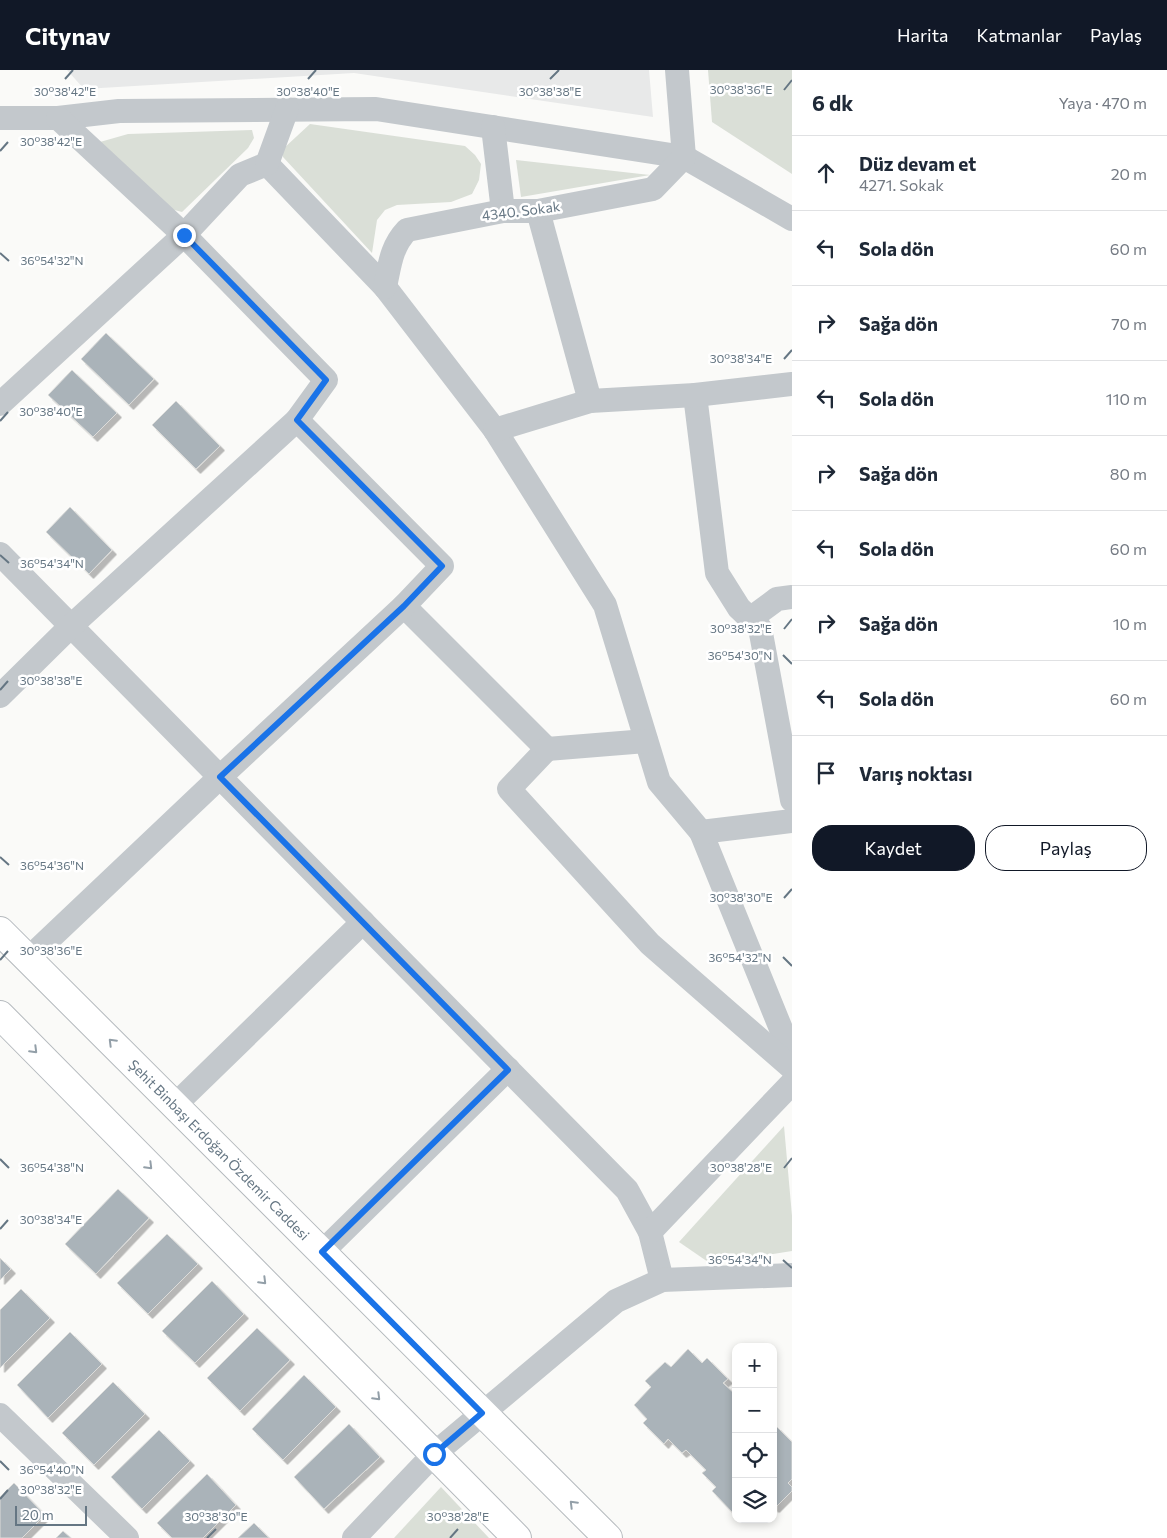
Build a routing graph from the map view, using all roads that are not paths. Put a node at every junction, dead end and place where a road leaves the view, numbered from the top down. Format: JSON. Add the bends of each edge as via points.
{"nodes":[{"id":1,"x":677,"y":70,"type":"edge"},
{"id":2,"x":287,"y":109,"type":"junction"},
{"id":3,"x":0,"y":118,"type":"edge"},
{"id":4,"x":58,"y":118,"type":"junction"},
{"id":5,"x":493,"y":127,"type":"junction"},
{"id":6,"x":684,"y":157,"type":"junction"},
{"id":7,"x":267,"y":164,"type":"junction"},
{"id":8,"x":503,"y":211,"type":"junction"},
{"id":9,"x":538,"y":211,"type":"junction"},
{"id":10,"x":792,"y":218,"type":"edge"},
{"id":11,"x":184,"y":235,"type":"junction"},
{"id":12,"x":385,"y":287,"type":"junction"},
{"id":13,"x":792,"y":384,"type":"edge"},
{"id":14,"x":695,"y":395,"type":"junction"},
{"id":15,"x":590,"y":401,"type":"junction"},
{"id":16,"x":0,"y":404,"type":"edge"},
{"id":17,"x":297,"y":420,"type":"junction"},
{"id":18,"x":496,"y":430,"type":"junction"},
{"id":19,"x":0,"y":554,"type":"edge"},
{"id":20,"x":792,"y":597,"type":"edge"},
{"id":21,"x":404,"y":606,"type":"junction"},
{"id":22,"x":750,"y":618,"type":"junction"},
{"id":23,"x":71,"y":626,"type":"junction"},
{"id":24,"x":0,"y":696,"type":"edge"},
{"id":25,"x":646,"y":740,"type":"junction"},
{"id":26,"x":547,"y":749,"type":"junction"},
{"id":27,"x":220,"y":777,"type":"junction"},
{"id":28,"x":792,"y":800,"type":"edge"},
{"id":29,"x":792,"y":821,"type":"edge"},
{"id":30,"x":701,"y":832,"type":"junction"},
{"id":31,"x":363,"y":922,"type":"junction"},
{"id":32,"x":0,"y":931,"type":"edge"},
{"id":33,"x":28,"y":959,"type":"junction"},
{"id":34,"x":0,"y":1016,"type":"edge"},
{"id":35,"x":792,"y":1056,"type":"edge"},
{"id":36,"x":792,"y":1068,"type":"edge"},
{"id":37,"x":508,"y":1070,"type":"junction"},
{"id":38,"x":792,"y":1083,"type":"edge"},
{"id":39,"x":175,"y":1105,"type":"junction"},
{"id":40,"x":650,"y":1232,"type":"junction"},
{"id":41,"x":322,"y":1252,"type":"junction"},
{"id":42,"x":792,"y":1275,"type":"edge"},
{"id":43,"x":662,"y":1280,"type":"junction"},
{"id":44,"x":482,"y":1413,"type":"junction"},
{"id":45,"x":0,"y":1415,"type":"edge"},
{"id":46,"x":434,"y":1454,"type":"junction"},
{"id":47,"x":127,"y":1538,"type":"edge"},
{"id":48,"x":354,"y":1538,"type":"edge"},
{"id":49,"x":517,"y":1538,"type":"edge"},
{"id":50,"x":608,"y":1538,"type":"edge"}],
"edges":[{"from":1,"to":6,"type":"street"},
{"from":2,"to":4,"type":"street","via":[[119,111]]},
{"from":2,"to":5,"type":"street","via":[[376,108]]},
{"from":2,"to":7,"type":"street"},
{"from":3,"to":4,"type":"street"},
{"from":4,"to":11,"type":"street"},
{"from":5,"to":6,"type":"street"},
{"from":5,"to":8,"type":"street"},
{"from":6,"to":9,"type":"street","name":"4340. Sokak","via":[[653,189]]},
{"from":6,"to":10,"type":"street"},
{"from":7,"to":11,"type":"street","via":[[240,175]]},
{"from":7,"to":12,"type":"street"},
{"from":8,"to":9,"type":"street","name":"4340. Sokak"},
{"from":8,"to":12,"type":"street","name":"4340. Sokak","via":[[407,230],[392,252]]},
{"from":9,"to":15,"type":"street"},
{"from":11,"to":16,"type":"street"},
{"from":11,"to":17,"type":"street","via":[[326,380]]},
{"from":12,"to":18,"type":"street"},
{"from":13,"to":14,"type":"street"},
{"from":14,"to":15,"type":"street"},
{"from":14,"to":22,"type":"street","via":[[717,573],[739,608]]},
{"from":15,"to":18,"type":"street"},
{"from":17,"to":21,"type":"street","via":[[442,566]]},
{"from":17,"to":23,"type":"street"},
{"from":18,"to":25,"type":"street","via":[[606,605]]},
{"from":19,"to":23,"type":"street"},
{"from":20,"to":22,"type":"street","via":[[778,599]]},
{"from":21,"to":26,"type":"street"},
{"from":21,"to":27,"type":"street"},
{"from":22,"to":28,"type":"street","via":[[760,628]]},
{"from":23,"to":24,"type":"street"},
{"from":23,"to":27,"type":"street"},
{"from":25,"to":26,"type":"street"},
{"from":25,"to":30,"type":"street","via":[[659,782]]},
{"from":26,"to":36,"type":"street","via":[[509,790],[650,944]]},
{"from":27,"to":31,"type":"street"},
{"from":27,"to":33,"type":"street"},
{"from":29,"to":30,"type":"street"},
{"from":30,"to":35,"type":"street"},
{"from":31,"to":37,"type":"street"},
{"from":31,"to":39,"type":"street"},
{"from":32,"to":33,"type":"main road","name":"Şehit Binbaşı Erdoğan Özdemir Caddesi"},
{"from":39,"to":33,"type":"main road","name":"Şehit Binbaşı Erdoğan Özdemir Caddesi","one_way":true},
{"from":34,"to":46,"type":"main road","one_way":true},
{"from":37,"to":40,"type":"street","via":[[627,1190]]},
{"from":37,"to":41,"type":"street"},
{"from":38,"to":40,"type":"street"},
{"from":39,"to":41,"type":"main road","name":"Şehit Binbaşı Erdoğan Özdemir Caddesi"},
{"from":40,"to":43,"type":"street"},
{"from":41,"to":44,"type":"main road","name":"Şehit Binbaşı Erdoğan Özdemir Caddesi"},
{"from":42,"to":43,"type":"street"},
{"from":43,"to":44,"type":"street","via":[[616,1301]]},
{"from":44,"to":46,"type":"street"},
{"from":50,"to":44,"type":"main road","name":"Şehit Binbaşı Erdoğan Özdemir Caddesi","one_way":true},
{"from":45,"to":47,"type":"street"},
{"from":46,"to":48,"type":"street"},
{"from":46,"to":49,"type":"main road"}]}
